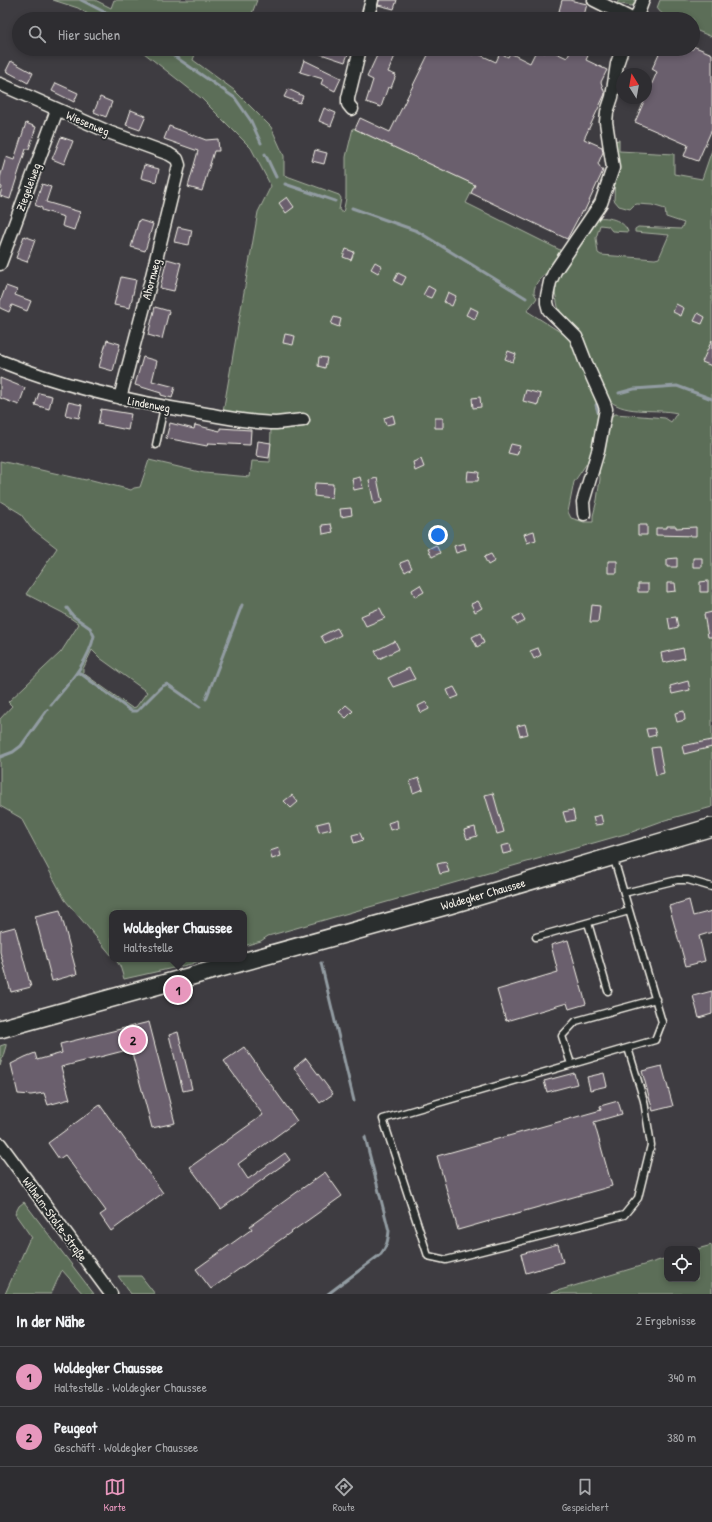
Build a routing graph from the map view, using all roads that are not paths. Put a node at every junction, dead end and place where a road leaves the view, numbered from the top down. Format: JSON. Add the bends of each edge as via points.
{"nodes":[{"id":1,"x":372,"y":0,"type":"edge"},
{"id":2,"x":594,"y":0,"type":"edge"},
{"id":3,"x":643,"y":0,"type":"edge"},
{"id":4,"x":369,"y":12,"type":"edge"},
{"id":5,"x":618,"y":12,"type":"edge"},
{"id":6,"x":639,"y":12,"type":"edge"},
{"id":7,"x":358,"y":56,"type":"edge"},
{"id":8,"x":620,"y":56,"type":"edge"},
{"id":9,"x":0,"y":84,"type":"edge"},
{"id":10,"x":352,"y":109,"type":"dead end"},
{"id":11,"x":56,"y":110,"type":"junction"},
{"id":12,"x":177,"y":159,"type":"joint"},
{"id":13,"x":0,"y":264,"type":"edge"},
{"id":14,"x":0,"y":361,"type":"edge"},
{"id":15,"x":120,"y":398,"type":"junction"},
{"id":16,"x":164,"y":407,"type":"junction"},
{"id":17,"x":303,"y":420,"type":"dead end"},
{"id":18,"x":156,"y":445,"type":"dead end"},
{"id":19,"x":584,"y":514,"type":"dead end"},
{"id":20,"x":712,"y":827,"type":"edge"},
{"id":21,"x":613,"y":856,"type":"junction"},
{"id":22,"x":712,"y":887,"type":"edge"},
{"id":23,"x":624,"y":893,"type":"junction"},
{"id":24,"x":629,"y":911,"type":"junction"},
{"id":25,"x":588,"y":923,"type":"junction"},
{"id":26,"x":536,"y":937,"type":"dead end"},
{"id":27,"x":247,"y":961,"type":"edge"},
{"id":28,"x":243,"y":962,"type":"edge"},
{"id":29,"x":608,"y":990,"type":"dead end"},
{"id":30,"x":656,"y":999,"type":"junction"},
{"id":31,"x":0,"y":1029,"type":"edge"},
{"id":32,"x":628,"y":1048,"type":"junction"},
{"id":33,"x":571,"y":1064,"type":"junction"},
{"id":34,"x":0,"y":1144,"type":"edge"},
{"id":35,"x":111,"y":1294,"type":"edge"}],
"edges":[{"from":1,"to":4,"type":"street"},
{"from":2,"to":5,"type":"street"},
{"from":3,"to":6,"type":"street"},
{"from":7,"to":10,"type":"street","via":[[348,98],[348,104]]},
{"from":8,"to":19,"type":"street","via":[[606,122],[613,168],[601,203],[555,271],[547,296],[549,310],[576,337],[606,409],[598,451],[583,502]]},
{"from":9,"to":11,"type":"street","name":"Wiesenweg"},
{"from":11,"to":12,"type":"street","name":"Wiesenweg"},
{"from":11,"to":13,"type":"street","name":"Ziegeleiweg"},
{"from":12,"to":15,"type":"street","name":"Ahornweg","via":[[179,165]]},
{"from":14,"to":15,"type":"street","name":"Lindenweg","via":[[61,383]]},
{"from":15,"to":16,"type":"street","name":"Lindenweg"},
{"from":16,"to":17,"type":"street","name":"Lindenweg","via":[[274,423]]},
{"from":16,"to":18,"type":"lane"},
{"from":20,"to":21,"type":"main road","name":"Woldegker Chaussee"},
{"from":21,"to":23,"type":"lane"},
{"from":21,"to":27,"type":"main road","name":"Woldegker Chaussee"},
{"from":22,"to":23,"type":"lane","via":[[688,880],[678,880]]},
{"from":23,"to":24,"type":"lane"},
{"from":24,"to":25,"type":"lane"},
{"from":24,"to":30,"type":"lane"},
{"from":25,"to":26,"type":"lane"},
{"from":25,"to":29,"type":"lane"},
{"from":28,"to":31,"type":"main road","name":"Woldegker Chaussee"},
{"from":30,"to":32,"type":"lane","via":[[662,1022],[654,1040]]},
{"from":30,"to":33,"type":"lane","via":[[576,1022],[562,1036]]},
{"from":32,"to":33,"type":"lane"},
{"from":32,"to":33,"type":"lane","via":[[644,1101],[651,1145],[638,1198],[624,1215],[446,1260],[428,1256],[383,1119]]},
{"from":34,"to":35,"type":"street","name":"Wilhelm-Stolte-Straße"}]}
